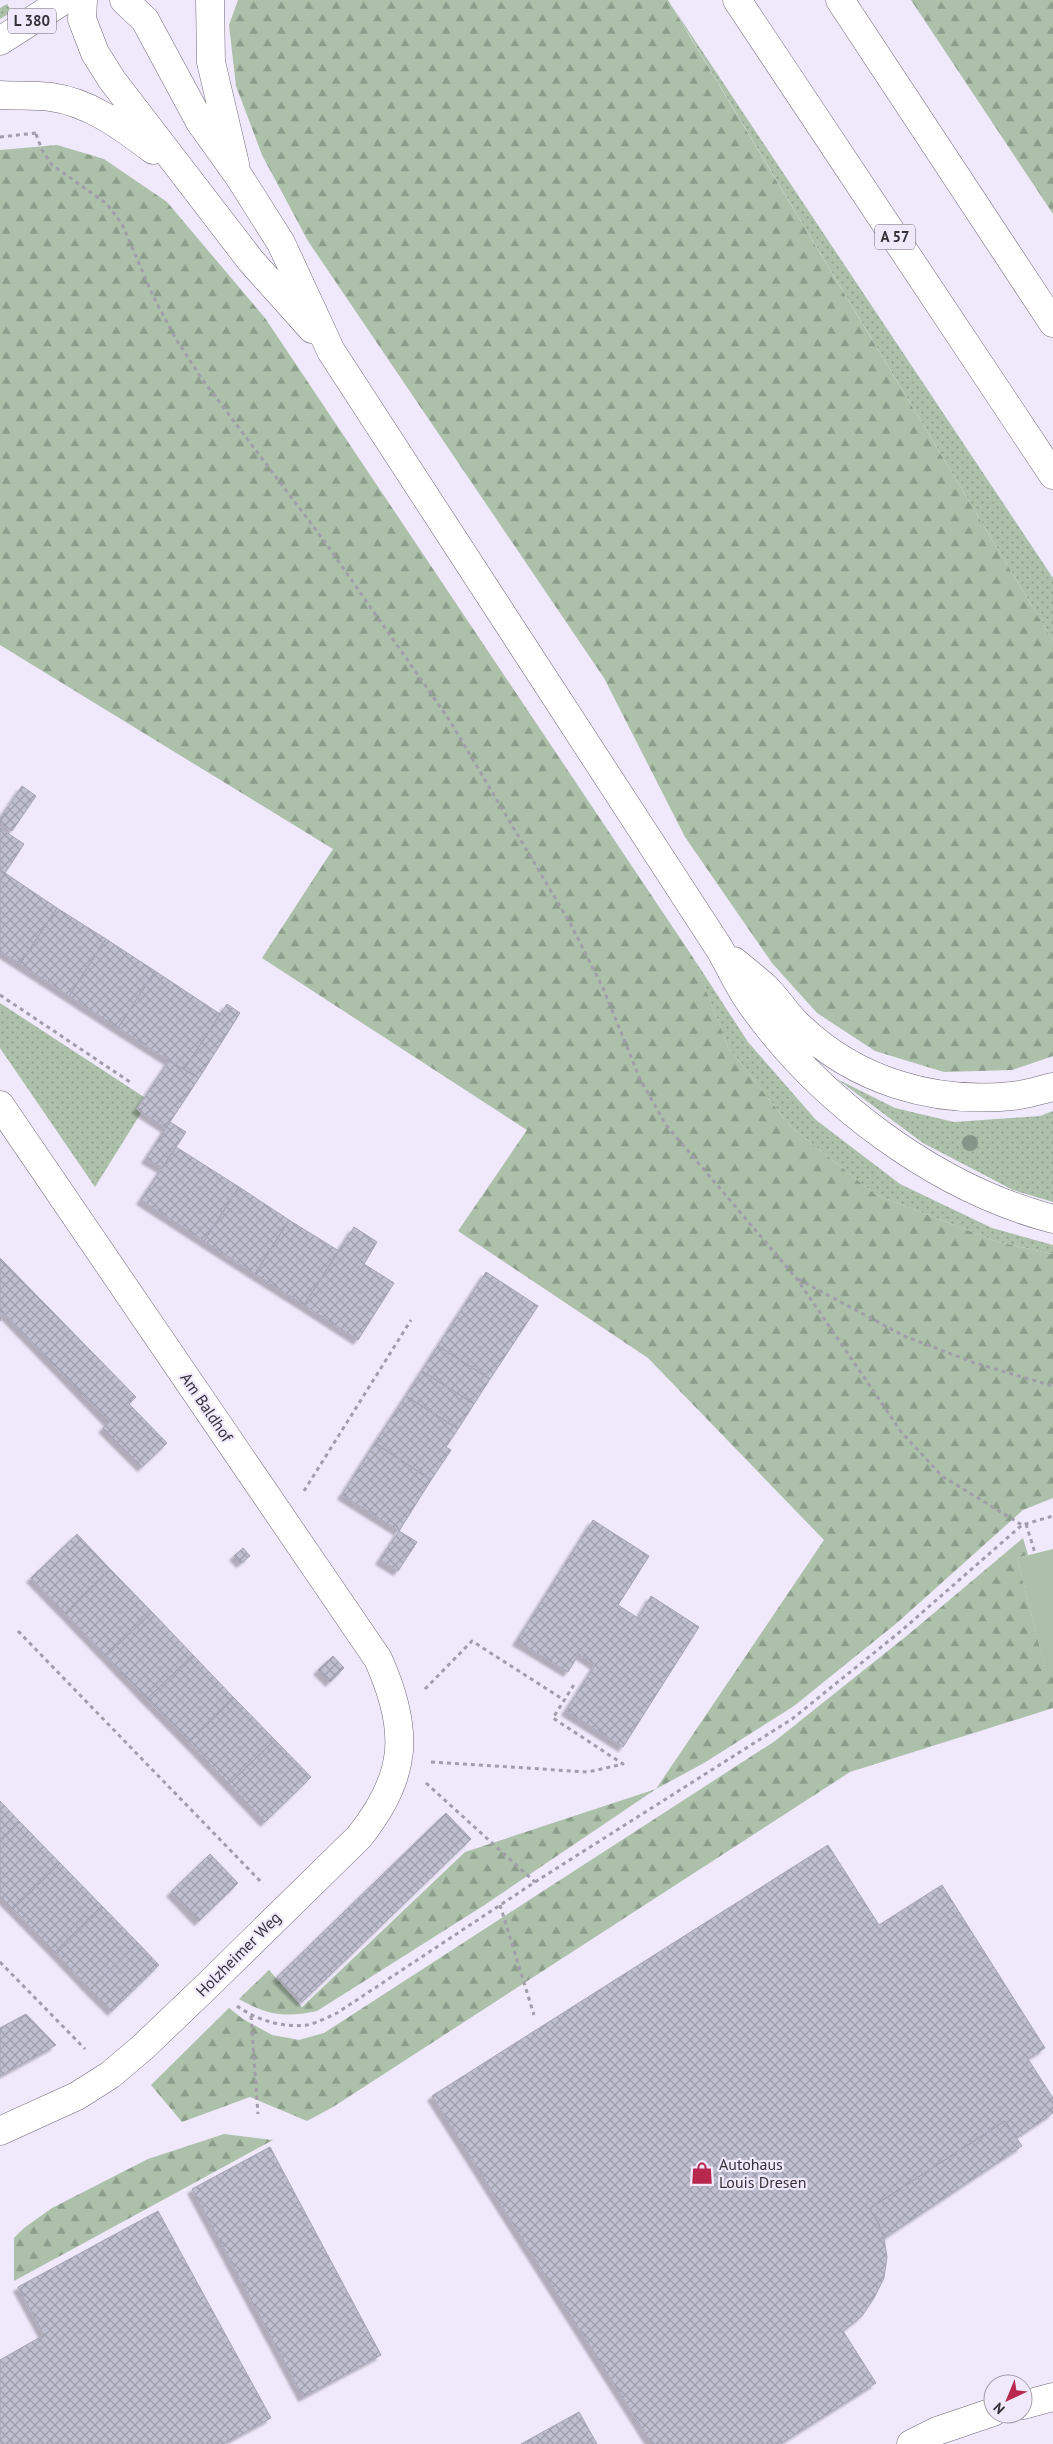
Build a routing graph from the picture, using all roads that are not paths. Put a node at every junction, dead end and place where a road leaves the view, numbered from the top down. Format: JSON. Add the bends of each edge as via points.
{"nodes":[{"id":1,"x":64,"y":0,"type":"edge"},
{"id":2,"x":83,"y":0,"type":"edge"},
{"id":3,"x":124,"y":0,"type":"edge"},
{"id":4,"x":210,"y":0,"type":"edge"},
{"id":5,"x":737,"y":0,"type":"edge"},
{"id":6,"x":840,"y":0,"type":"edge"},
{"id":7,"x":0,"y":41,"type":"edge"},
{"id":8,"x":0,"y":95,"type":"edge"},
{"id":9,"x":180,"y":170,"type":"junction"},
{"id":10,"x":238,"y":175,"type":"junction"},
{"id":11,"x":1053,"y":323,"type":"edge"},
{"id":12,"x":331,"y":351,"type":"junction"},
{"id":13,"x":1053,"y":475,"type":"edge"},
{"id":14,"x":719,"y":948,"type":"junction"},
{"id":15,"x":1053,"y":1087,"type":"edge"},
{"id":16,"x":0,"y":1105,"type":"edge"},
{"id":17,"x":1053,"y":1218,"type":"edge"},
{"id":18,"x":399,"y":1716,"type":"joint"},
{"id":19,"x":0,"y":2131,"type":"edge"},
{"id":20,"x":1053,"y":2397,"type":"edge"},
{"id":21,"x":1033,"y":2402,"type":"edge"},
{"id":22,"x":983,"y":2415,"type":"edge"},
{"id":23,"x":911,"y":2444,"type":"edge"}],
"edges":[{"from":1,"to":7,"type":"main road","number":"L 380"},
{"from":2,"to":9,"type":"main road","via":[[82,19],[95,53]]},
{"from":3,"to":10,"type":"main road","via":[[145,20],[200,122]]},
{"from":4,"to":10,"type":"main road","via":[[211,62]]},
{"from":5,"to":13,"type":"main road","number":"A 57"},
{"from":6,"to":11,"type":"main road"},
{"from":8,"to":9,"type":"main road","via":[[51,97],[77,103],[121,125]]},
{"from":9,"to":12,"type":"main road","via":[[251,261]]},
{"from":10,"to":12,"type":"main road","via":[[281,243]]},
{"from":12,"to":14,"type":"main road"},
{"from":14,"to":15,"type":"main road","via":[[767,989],[798,1026],[833,1054],[872,1076],[915,1091],[964,1099],[1014,1096]]},
{"from":14,"to":17,"type":"main road","via":[[749,1001],[791,1052],[837,1099],[885,1138],[990,1197]]},
{"from":16,"to":18,"type":"main road","name":"Am Baldhof","via":[[378,1659],[391,1687]]},
{"from":18,"to":19,"type":"main road","name":"Holzheimer Weg","via":[[398,1760],[392,1785],[378,1812],[359,1837],[208,1985],[110,2075],[76,2096]]},
{"from":20,"to":21,"type":"main road"},
{"from":22,"to":23,"type":"main road","via":[[937,2430]]}]}
